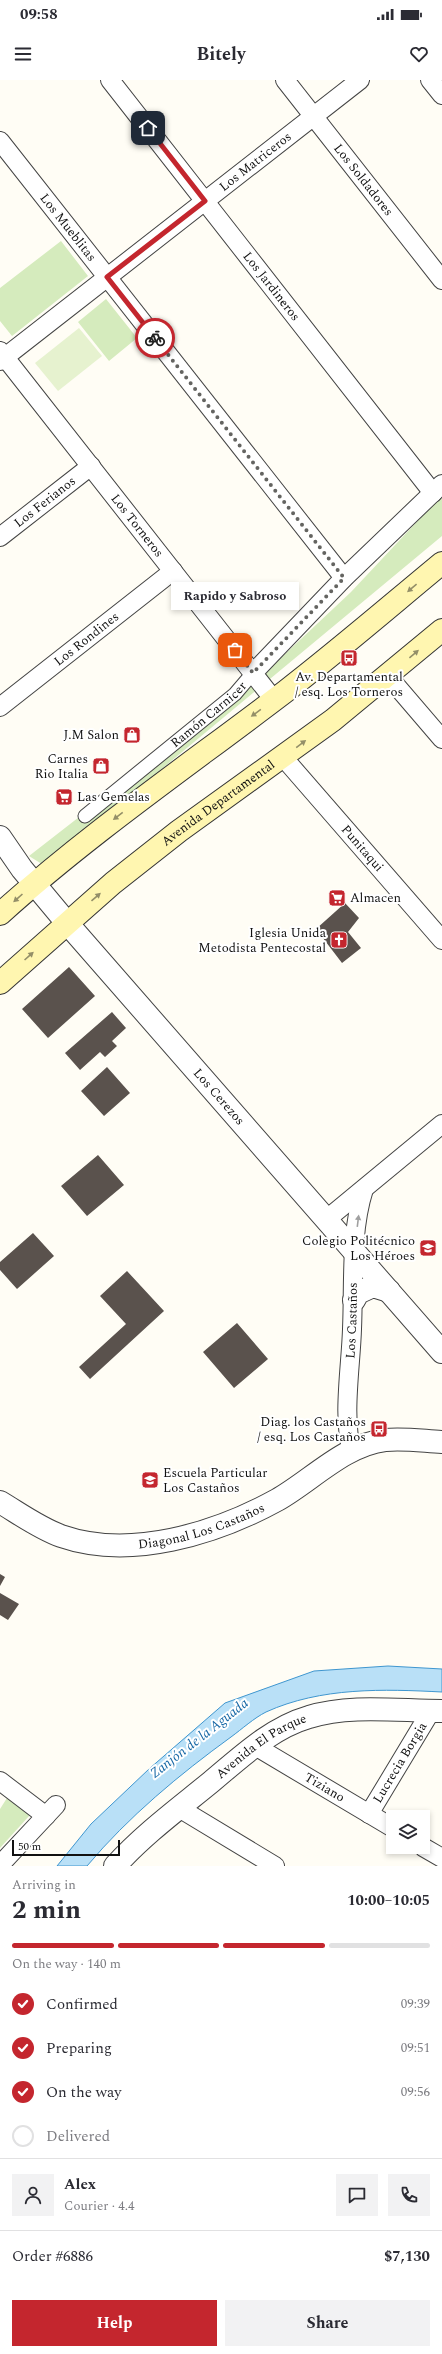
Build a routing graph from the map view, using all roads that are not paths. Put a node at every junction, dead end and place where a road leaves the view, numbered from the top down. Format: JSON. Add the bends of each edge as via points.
{"nodes":[{"id":1,"x":110,"y":80,"type":"edge"},
{"id":2,"x":285,"y":80,"type":"edge"},
{"id":3,"x":360,"y":80,"type":"edge"},
{"id":4,"x":430,"y":80,"type":"edge"},
{"id":5,"x":442,"y":94,"type":"edge"},
{"id":6,"x":314,"y":116,"type":"junction"},
{"id":7,"x":0,"y":141,"type":"edge"},
{"id":8,"x":205,"y":201,"type":"junction"},
{"id":9,"x":107,"y":277,"type":"junction"},
{"id":10,"x":442,"y":280,"type":"edge"},
{"id":11,"x":2,"y":356,"type":"edge"},
{"id":12,"x":91,"y":466,"type":"junction"},
{"id":13,"x":438,"y":489,"type":"edge"},
{"id":14,"x":0,"y":537,"type":"edge"},
{"id":15,"x":442,"y":563,"type":"edge"},
{"id":16,"x":173,"y":571,"type":"junction"},
{"id":17,"x":344,"y":578,"type":"junction"},
{"id":18,"x":442,"y":630,"type":"edge"},
{"id":19,"x":253,"y":673,"type":"junction"},
{"id":20,"x":388,"y":676,"type":"junction"},
{"id":21,"x":274,"y":700,"type":"junction"},
{"id":22,"x":0,"y":707,"type":"edge"},
{"id":23,"x":442,"y":739,"type":"edge"},
{"id":24,"x":283,"y":757,"type":"junction"},
{"id":25,"x":85,"y":816,"type":"dead end"},
{"id":26,"x":0,"y":837,"type":"edge"},
{"id":27,"x":34,"y":883,"type":"junction"},
{"id":28,"x":0,"y":914,"type":"edge"},
{"id":29,"x":67,"y":923,"type":"junction"},
{"id":30,"x":442,"y":940,"type":"edge"},
{"id":31,"x":0,"y":983,"type":"edge"},
{"id":32,"x":442,"y":1124,"type":"edge"},
{"id":33,"x":364,"y":1189,"type":"junction"},
{"id":34,"x":327,"y":1219,"type":"junction"},
{"id":35,"x":355,"y":1253,"type":"junction"},
{"id":36,"x":389,"y":1291,"type":"junction"},
{"id":37,"x":354,"y":1300,"type":"junction"},
{"id":38,"x":442,"y":1352,"type":"edge"},
{"id":39,"x":442,"y":1442,"type":"edge"},
{"id":40,"x":352,"y":1452,"type":"junction"},
{"id":41,"x":0,"y":1502,"type":"edge"},
{"id":42,"x":437,"y":1711,"type":"edge"},
{"id":43,"x":256,"y":1746,"type":"junction"},
{"id":44,"x":0,"y":1782,"type":"edge"},
{"id":45,"x":179,"y":1808,"type":"junction"},
{"id":46,"x":370,"y":1814,"type":"junction"},
{"id":47,"x":386,"y":1824,"type":"edge"},
{"id":48,"x":430,"y":1850,"type":"edge"},
{"id":49,"x":442,"y":1858,"type":"edge"},
{"id":50,"x":0,"y":1865,"type":"edge"},
{"id":51,"x":115,"y":1866,"type":"edge"},
{"id":52,"x":275,"y":1866,"type":"edge"}],
"edges":[{"from":1,"to":8,"type":"street","name":"Los Jardineros"},
{"from":2,"to":6,"type":"street","name":"Los Soldadores"},
{"from":3,"to":6,"type":"street","name":"Los Matriceros"},
{"from":4,"to":5,"type":"street"},
{"from":6,"to":8,"type":"street","name":"Los Matriceros"},
{"from":6,"to":10,"type":"street","name":"Los Soldadores"},
{"from":7,"to":9,"type":"street","name":"Los Mueblitas"},
{"from":8,"to":9,"type":"street","name":"Los Matriceros"},
{"from":8,"to":13,"type":"street","name":"Los Jardineros"},
{"from":9,"to":11,"type":"street","name":"Los Matriceros"},
{"from":9,"to":17,"type":"street","name":"Los Mueblitas"},
{"from":11,"to":12,"type":"street","name":"Los Torneros"},
{"from":12,"to":14,"type":"street","name":"Los Ferianos"},
{"from":12,"to":16,"type":"street","name":"Los Torneros"},
{"from":13,"to":17,"type":"street","name":"Ramón Carnicer"},
{"from":15,"to":21,"type":"main road","one_way":true},
{"from":16,"to":19,"type":"street","name":"Los Torneros"},
{"from":16,"to":22,"type":"street","name":"Los Rondines"},
{"from":17,"to":19,"type":"street","name":"Ramón Carnicer"},
{"from":20,"to":18,"type":"main road","name":"Avenida Departamental","one_way":true},
{"from":19,"to":21,"type":"street","name":"Los Torneros"},
{"from":19,"to":25,"type":"street","name":"Ramón Carnicer","via":[[235,694]]},
{"from":20,"to":23,"type":"street"},
{"from":24,"to":20,"type":"main road","name":"Avenida Departamental","one_way":true},
{"from":21,"to":27,"type":"main road","one_way":true,"via":[[164,780]]},
{"from":29,"to":24,"type":"main road","name":"Avenida Departamental","one_way":true,"via":[[178,831]]},
{"from":24,"to":30,"type":"street","name":"Punitaqui"},
{"from":26,"to":27,"type":"street","name":"Los Cerezos"},
{"from":27,"to":28,"type":"main road","one_way":true},
{"from":27,"to":29,"type":"street","name":"Los Cerezos"},
{"from":31,"to":29,"type":"main road","name":"Avenida Departamental","one_way":true},
{"from":29,"to":34,"type":"street","name":"Los Cerezos"},
{"from":32,"to":33,"type":"street"},
{"from":33,"to":34,"type":"street"},
{"from":35,"to":33,"type":"street","name":"Los Castaños","one_way":true},
{"from":34,"to":35,"type":"street","name":"Los Cerezos"},
{"from":35,"to":36,"type":"street","name":"Los Cerezos"},
{"from":35,"to":37,"type":"street","name":"Los Castaños"},
{"from":36,"to":37,"type":"street","via":[[373,1286],[365,1288]]},
{"from":36,"to":38,"type":"street","name":"Los Cerezos"},
{"from":37,"to":40,"type":"street","name":"Los Castaños","via":[[348,1428]]},
{"from":39,"to":40,"type":"street","name":"Diagonal Los Castaños","via":[[384,1440]]},
{"from":40,"to":41,"type":"street","name":"Diagonal Los Castaños","via":[[284,1496],[256,1510],[196,1532],[142,1543],[111,1545],[78,1541],[47,1529]]},
{"from":42,"to":43,"type":"street","name":"Avenida El Parque","via":[[326,1713],[288,1725]]},
{"from":42,"to":46,"type":"street","name":"Lucrecia Borgia"},
{"from":43,"to":45,"type":"street","name":"Avenida El Parque"},
{"from":43,"to":46,"type":"street","name":"Tiziano"},
{"from":44,"to":50,"type":"street","via":[[51,1810]]},
{"from":45,"to":51,"type":"street","name":"Avenida El Parque","via":[[141,1839]]},
{"from":45,"to":52,"type":"street"},
{"from":46,"to":47,"type":"street","name":"Tiziano"},
{"from":48,"to":49,"type":"street"}]}
